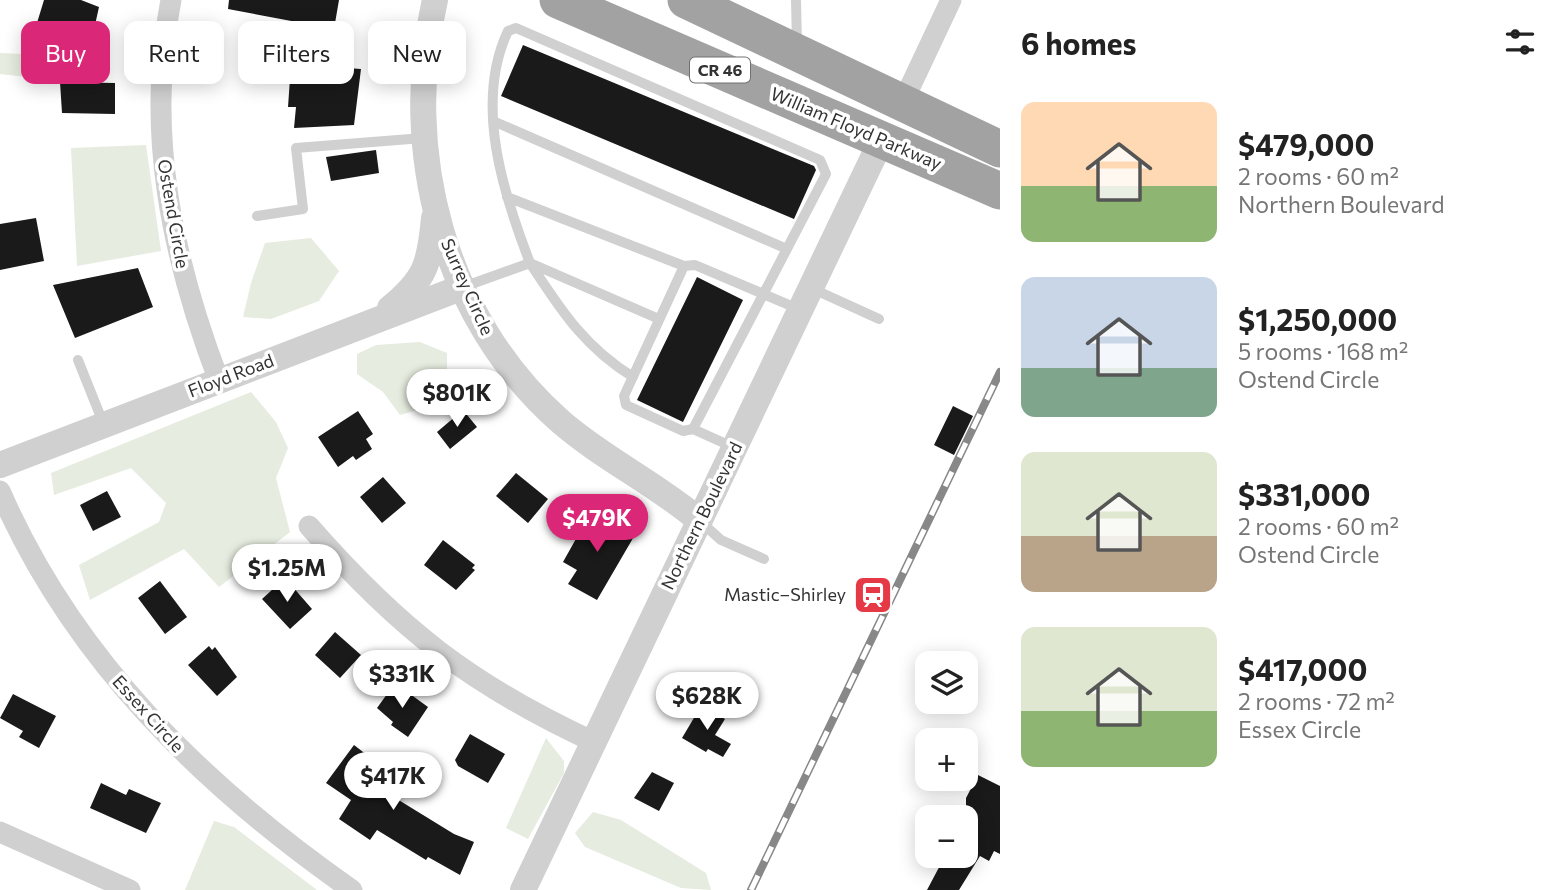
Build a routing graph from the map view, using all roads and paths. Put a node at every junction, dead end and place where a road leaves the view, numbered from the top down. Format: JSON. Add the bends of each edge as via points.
{"nodes":[{"id":1,"x":171,"y":0,"type":"edge"},
{"id":2,"x":435,"y":0,"type":"edge"},
{"id":3,"x":558,"y":0,"type":"edge"},
{"id":4,"x":686,"y":0,"type":"edge"},
{"id":5,"x":796,"y":0,"type":"edge"},
{"id":6,"x":951,"y":0,"type":"edge"},
{"id":7,"x":797,"y":54,"type":"junction"},
{"id":8,"x":902,"y":104,"type":"junction"},
{"id":9,"x":493,"y":121,"type":"junction"},
{"id":10,"x":423,"y":138,"type":"junction"},
{"id":11,"x":881,"y":141,"type":"junction"},
{"id":12,"x":1000,"y":149,"type":"edge"},
{"id":13,"x":1000,"y":191,"type":"edge"},
{"id":14,"x":507,"y":197,"type":"junction"},
{"id":15,"x":435,"y":211,"type":"junction"},
{"id":16,"x":257,"y":216,"type":"dead end"},
{"id":17,"x":787,"y":249,"type":"junction"},
{"id":18,"x":530,"y":263,"type":"junction"},
{"id":19,"x":684,"y":266,"type":"junction"},
{"id":20,"x":463,"y":287,"type":"junction"},
{"id":21,"x":763,"y":295,"type":"junction"},
{"id":22,"x":806,"y":299,"type":"junction"},
{"id":23,"x":659,"y":319,"type":"junction"},
{"id":24,"x":879,"y":319,"type":"dead end"},
{"id":25,"x":375,"y":320,"type":"junction"},
{"id":26,"x":78,"y":360,"type":"dead end"},
{"id":27,"x":633,"y":377,"type":"junction"},
{"id":28,"x":219,"y":381,"type":"junction"},
{"id":29,"x":104,"y":425,"type":"junction"},
{"id":30,"x":693,"y":429,"type":"junction"},
{"id":31,"x":735,"y":448,"type":"junction"},
{"id":32,"x":0,"y":465,"type":"edge"},
{"id":33,"x":0,"y":491,"type":"edge"},
{"id":34,"x":700,"y":521,"type":"junction"},
{"id":35,"x":309,"y":526,"type":"dead end"},
{"id":36,"x":764,"y":559,"type":"dead end"},
{"id":37,"x":594,"y":742,"type":"junction"},
{"id":38,"x":0,"y":832,"type":"edge"},
{"id":39,"x":130,"y":890,"type":"edge"},
{"id":40,"x":352,"y":890,"type":"edge"},
{"id":41,"x":523,"y":890,"type":"edge"}],
"edges":[{"from":1,"to":28,"type":"street","name":"Ostend Circle","via":[[162,85],[165,187],[190,298]]},
{"from":2,"to":10,"type":"street","name":"Surrey Circle","via":[[425,60]]},
{"from":3,"to":11,"type":"highway","name":"William Floyd Parkway","number":"CR 46"},
{"from":4,"to":7,"type":"highway","number":"CR 46"},
{"from":5,"to":7,"type":"lane"},
{"from":6,"to":8,"type":"street"},
{"from":7,"to":8,"type":"highway","number":"CR 46"},
{"from":8,"to":12,"type":"highway","number":"CR 46"},
{"from":9,"to":14,"type":"lane"},
{"from":9,"to":17,"type":"lane"},
{"from":9,"to":17,"type":"lane","via":[[498,52],[508,31],[516,28],[820,160],[826,174]]},
{"from":10,"to":15,"type":"street","name":"Surrey Circle"},
{"from":10,"to":16,"type":"lane","via":[[296,148],[303,209]]},
{"from":11,"to":13,"type":"highway","name":"William Floyd Parkway","number":"CR 46"},
{"from":11,"to":22,"type":"street","name":"Northern Boulevard"},
{"from":14,"to":18,"type":"lane"},
{"from":14,"to":19,"type":"lane"},
{"from":15,"to":20,"type":"street","name":"Surrey Circle"},
{"from":15,"to":25,"type":"street","via":[[431,253],[423,275],[410,292]]},
{"from":17,"to":21,"type":"lane"},
{"from":18,"to":20,"type":"lane"},
{"from":18,"to":23,"type":"lane"},
{"from":18,"to":27,"type":"lane","via":[[569,322],[603,358]]},
{"from":19,"to":21,"type":"lane","via":[[695,265]]},
{"from":19,"to":23,"type":"lane"},
{"from":20,"to":25,"type":"street","name":"Floyd Road"},
{"from":20,"to":34,"type":"street","name":"Surrey Circle","via":[[486,335],[546,409],[602,455],[677,501]]},
{"from":21,"to":22,"type":"lane"},
{"from":21,"to":30,"type":"lane"},
{"from":22,"to":24,"type":"lane"},
{"from":22,"to":31,"type":"street","name":"Northern Boulevard"},
{"from":23,"to":27,"type":"lane"},
{"from":25,"to":28,"type":"street","name":"Floyd Road"},
{"from":26,"to":29,"type":"lane"},
{"from":27,"to":30,"type":"lane","via":[[624,396],[626,405],[683,430]]},
{"from":28,"to":29,"type":"street","name":"Floyd Road"},
{"from":29,"to":32,"type":"street","name":"Floyd Road"},
{"from":30,"to":31,"type":"lane"},
{"from":31,"to":34,"type":"street","name":"Northern Boulevard"},
{"from":33,"to":40,"type":"street","name":"Essex Circle","via":[[61,605],[154,724],[243,808]]},
{"from":34,"to":36,"type":"lane","via":[[721,540]]},
{"from":34,"to":37,"type":"street","name":"Northern Boulevard"},
{"from":35,"to":37,"type":"street","via":[[364,587],[449,661],[515,704]]},
{"from":37,"to":41,"type":"street","name":"Northern Boulevard"},
{"from":38,"to":39,"type":"street"}]}
